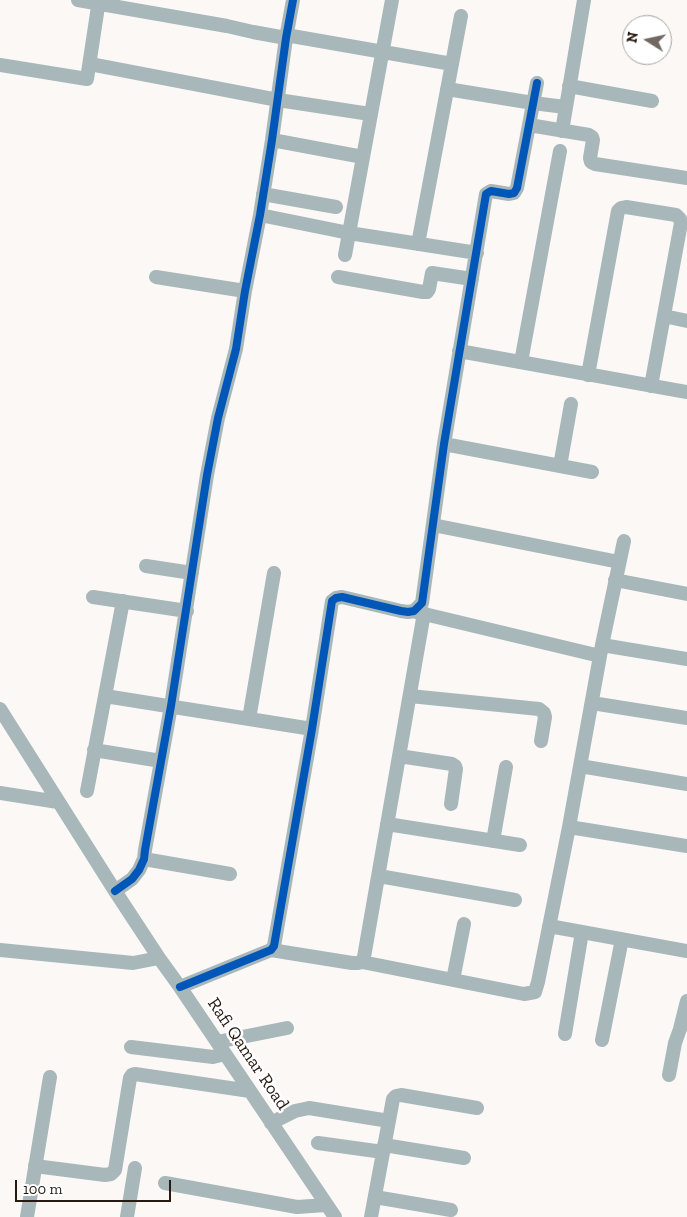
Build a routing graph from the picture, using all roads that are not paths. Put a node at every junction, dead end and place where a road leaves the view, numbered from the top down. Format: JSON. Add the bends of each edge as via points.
{"nodes":[{"id":1,"x":78,"y":0,"type":"edge"},
{"id":2,"x":293,"y":0,"type":"edge"},
{"id":3,"x":392,"y":0,"type":"edge"},
{"id":4,"x":584,"y":0,"type":"edge"},
{"id":5,"x":99,"y":2,"type":"edge"},
{"id":6,"x":461,"y":16,"type":"dead end"},
{"id":7,"x":286,"y":37,"type":"junction"},
{"id":8,"x":382,"y":52,"type":"junction"},
{"id":9,"x":90,"y":64,"type":"junction"},
{"id":10,"x":452,"y":64,"type":"junction"},
{"id":11,"x":0,"y":65,"type":"edge"},
{"id":12,"x":537,"y":84,"type":"dead end"},
{"id":13,"x":569,"y":86,"type":"junction"},
{"id":14,"x":447,"y":89,"type":"junction"},
{"id":15,"x":278,"y":100,"type":"junction"},
{"id":16,"x":652,"y":101,"type":"dead end"},
{"id":17,"x":533,"y":103,"type":"junction"},
{"id":18,"x":565,"y":108,"type":"junction"},
{"id":19,"x":370,"y":114,"type":"junction"},
{"id":20,"x":529,"y":125,"type":"junction"},
{"id":21,"x":562,"y":130,"type":"junction"},
{"id":22,"x":272,"y":140,"type":"junction"},
{"id":23,"x":560,"y":151,"type":"dead end"},
{"id":24,"x":363,"y":157,"type":"junction"},
{"id":25,"x":687,"y":178,"type":"edge"},
{"id":26,"x":263,"y":194,"type":"junction"},
{"id":27,"x":336,"y":207,"type":"dead end"},
{"id":28,"x":260,"y":215,"type":"junction"},
{"id":29,"x":349,"y":233,"type":"junction"},
{"id":30,"x":418,"y":244,"type":"junction"},
{"id":31,"x":477,"y":253,"type":"junction"},
{"id":32,"x":345,"y":255,"type":"dead end"},
{"id":33,"x":156,"y":277,"type":"dead end"},
{"id":34,"x":338,"y":277,"type":"dead end"},
{"id":35,"x":472,"y":279,"type":"junction"},
{"id":36,"x":245,"y":291,"type":"junction"},
{"id":37,"x":664,"y":316,"type":"junction"},
{"id":38,"x":687,"y":320,"type":"edge"},
{"id":39,"x":459,"y":351,"type":"junction"},
{"id":40,"x":521,"y":362,"type":"junction"},
{"id":41,"x":588,"y":375,"type":"junction"},
{"id":42,"x":651,"y":386,"type":"junction"},
{"id":43,"x":687,"y":392,"type":"edge"},
{"id":44,"x":571,"y":404,"type":"dead end"},
{"id":45,"x":444,"y":444,"type":"junction"},
{"id":46,"x":560,"y":466,"type":"junction"},
{"id":47,"x":592,"y":472,"type":"dead end"},
{"id":48,"x":433,"y":526,"type":"junction"},
{"id":49,"x":624,"y":540,"type":"dead end"},
{"id":50,"x":619,"y":562,"type":"junction"},
{"id":51,"x":146,"y":566,"type":"dead end"},
{"id":52,"x":192,"y":573,"type":"junction"},
{"id":53,"x":274,"y":573,"type":"dead end"},
{"id":54,"x":615,"y":580,"type":"junction"},
{"id":55,"x":687,"y":594,"type":"edge"},
{"id":56,"x":93,"y":597,"type":"dead end"},
{"id":57,"x":123,"y":601,"type":"junction"},
{"id":58,"x":186,"y":611,"type":"junction"},
{"id":59,"x":419,"y":612,"type":"junction"},
{"id":60,"x":601,"y":650,"type":"junction"},
{"id":61,"x":687,"y":660,"type":"edge"},
{"id":62,"x":105,"y":696,"type":"junction"},
{"id":63,"x":410,"y":696,"type":"junction"},
{"id":64,"x":592,"y":703,"type":"junction"},
{"id":65,"x":172,"y":706,"type":"junction"},
{"id":66,"x":0,"y":709,"type":"edge"},
{"id":67,"x":687,"y":718,"type":"edge"},
{"id":68,"x":249,"y":719,"type":"junction"},
{"id":69,"x":312,"y":729,"type":"junction"},
{"id":70,"x":541,"y":742,"type":"dead end"},
{"id":71,"x":94,"y":750,"type":"junction"},
{"id":72,"x":399,"y":756,"type":"junction"},
{"id":73,"x":161,"y":761,"type":"junction"},
{"id":74,"x":580,"y":766,"type":"junction"},
{"id":75,"x":506,"y":767,"type":"dead end"},
{"id":76,"x":687,"y":784,"type":"edge"},
{"id":77,"x":87,"y":790,"type":"dead end"},
{"id":78,"x":0,"y":793,"type":"edge"},
{"id":79,"x":58,"y":802,"type":"junction"},
{"id":80,"x":451,"y":804,"type":"dead end"},
{"id":81,"x":387,"y":824,"type":"junction"},
{"id":82,"x":569,"y":827,"type":"junction"},
{"id":83,"x":493,"y":840,"type":"junction"},
{"id":84,"x":520,"y":845,"type":"dead end"},
{"id":85,"x":687,"y":846,"type":"edge"},
{"id":86,"x":144,"y":859,"type":"junction"},
{"id":87,"x":230,"y":874,"type":"dead end"},
{"id":88,"x":379,"y":876,"type":"junction"},
{"id":89,"x":115,"y":891,"type":"junction"},
{"id":90,"x":515,"y":900,"type":"dead end"},
{"id":91,"x":464,"y":924,"type":"dead end"},
{"id":92,"x":549,"y":926,"type":"junction"},
{"id":93,"x":582,"y":932,"type":"junction"},
{"id":94,"x":622,"y":939,"type":"junction"},
{"id":95,"x":0,"y":950,"type":"edge"},
{"id":96,"x":271,"y":950,"type":"junction"},
{"id":97,"x":687,"y":951,"type":"edge"},
{"id":98,"x":159,"y":958,"type":"junction"},
{"id":99,"x":362,"y":962,"type":"junction"},
{"id":100,"x":453,"y":980,"type":"junction"},
{"id":101,"x":180,"y":987,"type":"junction"},
{"id":102,"x":687,"y":1001,"type":"edge"},
{"id":103,"x":287,"y":1028,"type":"dead end"},
{"id":104,"x":565,"y":1034,"type":"dead end"},
{"id":105,"x":602,"y":1040,"type":"dead end"},
{"id":106,"x":217,"y":1042,"type":"junction"},
{"id":107,"x":131,"y":1046,"type":"dead end"},
{"id":108,"x":225,"y":1054,"type":"junction"},
{"id":109,"x":669,"y":1075,"type":"dead end"},
{"id":110,"x":50,"y":1077,"type":"dead end"},
{"id":111,"x":250,"y":1091,"type":"junction"},
{"id":112,"x":477,"y":1108,"type":"dead end"},
{"id":113,"x":389,"y":1121,"type":"junction"},
{"id":114,"x":271,"y":1123,"type":"junction"},
{"id":115,"x":318,"y":1143,"type":"dead end"},
{"id":116,"x":384,"y":1148,"type":"junction"},
{"id":117,"x":464,"y":1158,"type":"dead end"},
{"id":118,"x":35,"y":1166,"type":"junction"},
{"id":119,"x":135,"y":1168,"type":"dead end"},
{"id":120,"x":165,"y":1183,"type":"dead end"},
{"id":121,"x":375,"y":1197,"type":"junction"},
{"id":122,"x":326,"y":1204,"type":"junction"},
{"id":123,"x":451,"y":1210,"type":"dead end"},
{"id":124,"x":27,"y":1217,"type":"edge"},
{"id":125,"x":127,"y":1217,"type":"edge"},
{"id":126,"x":335,"y":1217,"type":"edge"},
{"id":127,"x":371,"y":1217,"type":"edge"}],
"edges":[{"from":1,"to":5,"type":"street"},
{"from":2,"to":7,"type":"street"},
{"from":3,"to":8,"type":"street"},
{"from":4,"to":13,"type":"street"},
{"from":5,"to":7,"type":"street"},
{"from":5,"to":9,"type":"street"},
{"from":6,"to":10,"type":"street"},
{"from":7,"to":8,"type":"street"},
{"from":7,"to":15,"type":"street"},
{"from":8,"to":10,"type":"street"},
{"from":8,"to":19,"type":"street"},
{"from":9,"to":11,"type":"street","via":[[88,78],[85,79]]},
{"from":9,"to":15,"type":"street"},
{"from":10,"to":14,"type":"street"},
{"from":12,"to":17,"type":"street"},
{"from":13,"to":16,"type":"street"},
{"from":13,"to":18,"type":"street"},
{"from":14,"to":17,"type":"street"},
{"from":14,"to":30,"type":"street"},
{"from":15,"to":19,"type":"street"},
{"from":15,"to":22,"type":"street"},
{"from":17,"to":18,"type":"street"},
{"from":17,"to":20,"type":"street"},
{"from":18,"to":21,"type":"street"},
{"from":19,"to":24,"type":"street"},
{"from":20,"to":21,"type":"street"},
{"from":20,"to":31,"type":"street","via":[[514,193],[491,191],[486,194]]},
{"from":21,"to":25,"type":"street","via":[[592,137],[590,158],[595,164]]},
{"from":22,"to":24,"type":"street"},
{"from":22,"to":26,"type":"street"},
{"from":23,"to":40,"type":"street"},
{"from":24,"to":29,"type":"street"},
{"from":26,"to":27,"type":"street"},
{"from":26,"to":28,"type":"street"},
{"from":28,"to":29,"type":"street"},
{"from":28,"to":36,"type":"street"},
{"from":29,"to":30,"type":"street"},
{"from":29,"to":32,"type":"street"},
{"from":30,"to":31,"type":"street"},
{"from":31,"to":35,"type":"street"},
{"from":33,"to":36,"type":"street"},
{"from":34,"to":35,"type":"street","via":[[423,292],[429,289],[432,273]]},
{"from":35,"to":39,"type":"street"},
{"from":36,"to":52,"type":"street","via":[[236,350],[207,475]]},
{"from":37,"to":38,"type":"street"},
{"from":37,"to":41,"type":"street","via":[[680,219],[676,215],[621,208]]},
{"from":37,"to":42,"type":"street"},
{"from":39,"to":40,"type":"street"},
{"from":39,"to":45,"type":"street"},
{"from":40,"to":41,"type":"street"},
{"from":41,"to":42,"type":"street"},
{"from":42,"to":43,"type":"street"},
{"from":44,"to":46,"type":"street"},
{"from":45,"to":46,"type":"street"},
{"from":45,"to":48,"type":"street"},
{"from":46,"to":47,"type":"street"},
{"from":48,"to":50,"type":"street"},
{"from":48,"to":59,"type":"street"},
{"from":49,"to":50,"type":"street"},
{"from":50,"to":54,"type":"street"},
{"from":51,"to":52,"type":"street"},
{"from":52,"to":58,"type":"street"},
{"from":53,"to":68,"type":"street"},
{"from":54,"to":55,"type":"street"},
{"from":54,"to":60,"type":"street"},
{"from":56,"to":57,"type":"street"},
{"from":57,"to":58,"type":"street"},
{"from":57,"to":62,"type":"street"},
{"from":58,"to":65,"type":"street"},
{"from":59,"to":60,"type":"street"},
{"from":59,"to":63,"type":"street"},
{"from":59,"to":69,"type":"street","via":[[401,612],[342,597],[332,601]]},
{"from":60,"to":61,"type":"street"},
{"from":60,"to":64,"type":"street"},
{"from":62,"to":65,"type":"street"},
{"from":62,"to":71,"type":"street"},
{"from":63,"to":70,"type":"street","via":[[538,709],[544,713]]},
{"from":63,"to":72,"type":"street"},
{"from":64,"to":67,"type":"street"},
{"from":64,"to":74,"type":"street"},
{"from":65,"to":68,"type":"street"},
{"from":65,"to":73,"type":"street"},
{"from":66,"to":79,"type":"street","name":"Rafi Qamar Road"},
{"from":68,"to":69,"type":"street"},
{"from":69,"to":96,"type":"street"},
{"from":71,"to":73,"type":"street"},
{"from":71,"to":77,"type":"street"},
{"from":72,"to":80,"type":"street","via":[[455,766]]},
{"from":72,"to":81,"type":"street"},
{"from":73,"to":86,"type":"street"},
{"from":74,"to":76,"type":"street"},
{"from":74,"to":82,"type":"street"},
{"from":75,"to":83,"type":"street"},
{"from":78,"to":79,"type":"street"},
{"from":79,"to":89,"type":"street","name":"Rafi Qamar Road"},
{"from":81,"to":83,"type":"street"},
{"from":81,"to":88,"type":"street"},
{"from":82,"to":85,"type":"street"},
{"from":82,"to":92,"type":"street"},
{"from":83,"to":84,"type":"street"},
{"from":86,"to":87,"type":"street"},
{"from":86,"to":89,"type":"street","via":[[132,878]]},
{"from":88,"to":90,"type":"street"},
{"from":88,"to":99,"type":"street"},
{"from":89,"to":98,"type":"street","name":"Rafi Qamar Road"},
{"from":91,"to":100,"type":"street"},
{"from":92,"to":93,"type":"street"},
{"from":92,"to":100,"type":"street","via":[[535,992],[524,994]]},
{"from":93,"to":94,"type":"street"},
{"from":93,"to":104,"type":"street"},
{"from":94,"to":97,"type":"street"},
{"from":94,"to":105,"type":"street"},
{"from":95,"to":98,"type":"street","via":[[133,963]]},
{"from":96,"to":99,"type":"street"},
{"from":96,"to":101,"type":"street"},
{"from":98,"to":101,"type":"street","name":"Rafi Qamar Road"},
{"from":99,"to":100,"type":"street"},
{"from":101,"to":106,"type":"street","name":"Rafi Qamar Road"},
{"from":102,"to":109,"type":"street"},
{"from":103,"to":106,"type":"street"},
{"from":106,"to":108,"type":"street","name":"Rafi Qamar Road"},
{"from":107,"to":108,"type":"street","via":[[213,1057]]},
{"from":108,"to":111,"type":"street","name":"Rafi Qamar Road"},
{"from":110,"to":118,"type":"street"},
{"from":111,"to":114,"type":"street","name":"Rafi Qamar Road"},
{"from":111,"to":118,"type":"street","via":[[132,1075],[115,1170],[111,1174]]},
{"from":112,"to":113,"type":"street","via":[[400,1095],[393,1099]]},
{"from":113,"to":114,"type":"street","via":[[309,1108]]},
{"from":113,"to":116,"type":"street"},
{"from":114,"to":122,"type":"street","name":"Rafi Qamar Road"},
{"from":115,"to":116,"type":"street"},
{"from":116,"to":117,"type":"street"},
{"from":116,"to":121,"type":"street"},
{"from":118,"to":124,"type":"street"},
{"from":119,"to":125,"type":"street"},
{"from":120,"to":122,"type":"street","via":[[297,1206]]},
{"from":121,"to":123,"type":"street"},
{"from":121,"to":127,"type":"street"},
{"from":122,"to":126,"type":"street","name":"Rafi Qamar Road"}]}
